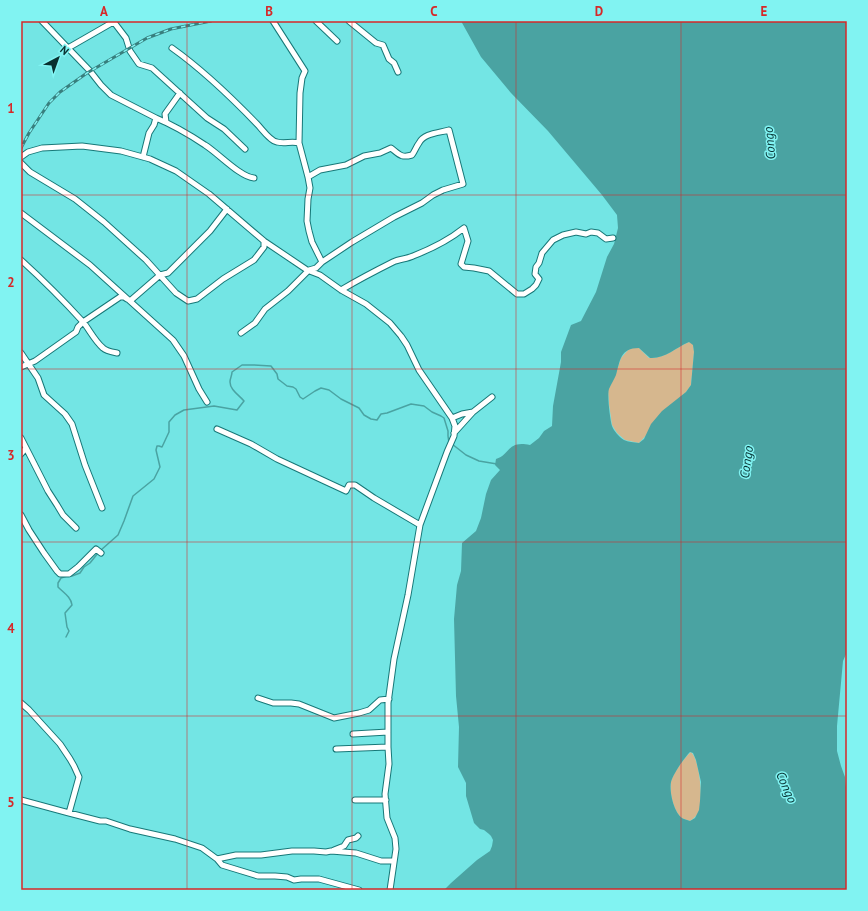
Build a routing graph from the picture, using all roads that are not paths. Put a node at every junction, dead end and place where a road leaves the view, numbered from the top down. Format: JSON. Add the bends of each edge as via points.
{"nodes":[{"id":1,"x":43,"y":21,"type":"edge"},
{"id":2,"x":114,"y":21,"type":"edge"},
{"id":3,"x":273,"y":21,"type":"edge"},
{"id":4,"x":316,"y":21,"type":"edge"},
{"id":5,"x":349,"y":21,"type":"edge"},
{"id":6,"x":337,"y":41,"type":"dead end"},
{"id":7,"x":68,"y":48,"type":"junction"},
{"id":8,"x":172,"y":48,"type":"dead end"},
{"id":9,"x":398,"y":72,"type":"dead end"},
{"id":10,"x":180,"y":93,"type":"junction"},
{"id":11,"x":156,"y":118,"type":"junction"},
{"id":12,"x":166,"y":122,"type":"junction"},
{"id":13,"x":299,"y":143,"type":"junction"},
{"id":14,"x":245,"y":149,"type":"dead end"},
{"id":15,"x":143,"y":156,"type":"junction"},
{"id":16,"x":21,"y":157,"type":"edge"},
{"id":17,"x":21,"y":163,"type":"edge"},
{"id":18,"x":254,"y":178,"type":"dead end"},
{"id":19,"x":308,"y":178,"type":"junction"},
{"id":20,"x":228,"y":209,"type":"junction"},
{"id":21,"x":21,"y":213,"type":"edge"},
{"id":22,"x":613,"y":238,"type":"dead end"},
{"id":23,"x":264,"y":241,"type":"junction"},
{"id":24,"x":21,"y":260,"type":"edge"},
{"id":25,"x":322,"y":262,"type":"junction"},
{"id":26,"x":309,"y":270,"type":"junction"},
{"id":27,"x":160,"y":275,"type":"junction"},
{"id":28,"x":341,"y":290,"type":"junction"},
{"id":29,"x":130,"y":300,"type":"junction"},
{"id":30,"x":83,"y":322,"type":"junction"},
{"id":31,"x":241,"y":333,"type":"dead end"},
{"id":32,"x":21,"y":353,"type":"edge"},
{"id":33,"x":117,"y":353,"type":"dead end"},
{"id":34,"x":29,"y":364,"type":"junction"},
{"id":35,"x":21,"y":367,"type":"edge"},
{"id":36,"x":492,"y":397,"type":"dead end"},
{"id":37,"x":207,"y":402,"type":"dead end"},
{"id":38,"x":473,"y":412,"type":"junction"},
{"id":39,"x":452,"y":418,"type":"junction"},
{"id":40,"x":217,"y":429,"type":"dead end"},
{"id":41,"x":454,"y":433,"type":"junction"},
{"id":42,"x":21,"y":438,"type":"edge"},
{"id":43,"x":26,"y":448,"type":"junction"},
{"id":44,"x":21,"y":454,"type":"edge"},
{"id":45,"x":102,"y":508,"type":"dead end"},
{"id":46,"x":21,"y":515,"type":"edge"},
{"id":47,"x":420,"y":525,"type":"junction"},
{"id":48,"x":76,"y":528,"type":"dead end"},
{"id":49,"x":101,"y":553,"type":"dead end"},
{"id":50,"x":258,"y":698,"type":"dead end"},
{"id":51,"x":389,"y":699,"type":"junction"},
{"id":52,"x":21,"y":703,"type":"edge"},
{"id":53,"x":388,"y":732,"type":"junction"},
{"id":54,"x":353,"y":734,"type":"dead end"},
{"id":55,"x":388,"y":747,"type":"junction"},
{"id":56,"x":336,"y":749,"type":"dead end"},
{"id":57,"x":21,"y":800,"type":"edge"},
{"id":58,"x":355,"y":800,"type":"dead end"},
{"id":59,"x":386,"y":800,"type":"junction"},
{"id":60,"x":68,"y":813,"type":"junction"},
{"id":61,"x":358,"y":836,"type":"dead end"},
{"id":62,"x":331,"y":850,"type":"junction"},
{"id":63,"x":217,"y":859,"type":"junction"},
{"id":64,"x":394,"y":861,"type":"junction"},
{"id":65,"x":359,"y":890,"type":"edge"},
{"id":66,"x":390,"y":890,"type":"edge"}],
"edges":[{"from":1,"to":7,"type":"street"},
{"from":2,"to":7,"type":"street"},
{"from":2,"to":10,"type":"street","via":[[139,64],[152,68]]},
{"from":3,"to":13,"type":"street","via":[[305,70],[300,93]]},
{"from":4,"to":6,"type":"street"},
{"from":5,"to":9,"type":"street","via":[[376,43],[383,45]]},
{"from":7,"to":11,"type":"street","via":[[111,94]]},
{"from":8,"to":13,"type":"street","via":[[216,84],[265,134],[277,142]]},
{"from":10,"to":12,"type":"street","via":[[165,114]]},
{"from":10,"to":14,"type":"street"},
{"from":11,"to":12,"type":"street"},
{"from":11,"to":15,"type":"street"},
{"from":12,"to":18,"type":"street","via":[[206,145],[240,172]]},
{"from":13,"to":19,"type":"street"},
{"from":15,"to":16,"type":"street","via":[[82,146],[42,148]]},
{"from":15,"to":20,"type":"street","via":[[176,171]]},
{"from":17,"to":27,"type":"street","via":[[30,172],[89,209]]},
{"from":19,"to":25,"type":"street","via":[[310,188],[307,221],[312,242]]},
{"from":19,"to":25,"type":"street","via":[[318,171],[392,148],[400,155],[412,155],[424,136],[449,130],[463,184],[433,195]]},
{"from":20,"to":23,"type":"street"},
{"from":20,"to":27,"type":"street","via":[[168,273]]},
{"from":21,"to":29,"type":"street","via":[[90,265]]},
{"from":22,"to":28,"type":"street","via":[[606,240],[598,233],[576,232],[553,240],[542,253],[536,267],[536,285],[524,294],[517,294],[489,271],[464,267],[461,264],[468,241],[464,228],[425,251],[394,262]]},
{"from":23,"to":26,"type":"street"},
{"from":23,"to":27,"type":"street","via":[[264,247],[254,260],[223,279],[198,299],[188,302]]},
{"from":24,"to":30,"type":"street","via":[[42,278]]},
{"from":25,"to":26,"type":"street"},
{"from":26,"to":28,"type":"street"},
{"from":26,"to":31,"type":"street","via":[[288,291],[265,308],[255,323]]},
{"from":27,"to":29,"type":"street"},
{"from":28,"to":39,"type":"street","via":[[366,304],[396,330],[407,345],[419,370]]},
{"from":29,"to":30,"type":"street","via":[[120,297]]},
{"from":29,"to":37,"type":"street","via":[[173,340]]},
{"from":30,"to":33,"type":"street","via":[[104,349]]},
{"from":30,"to":34,"type":"street","via":[[76,332]]},
{"from":32,"to":34,"type":"street"},
{"from":34,"to":35,"type":"street"},
{"from":34,"to":45,"type":"street","via":[[38,378],[44,396],[65,414],[72,424]]},
{"from":36,"to":38,"type":"street"},
{"from":38,"to":39,"type":"street"},
{"from":38,"to":41,"type":"street"},
{"from":39,"to":41,"type":"street"},
{"from":40,"to":47,"type":"street","via":[[346,491],[349,485],[355,485]]},
{"from":41,"to":47,"type":"street"},
{"from":42,"to":43,"type":"street"},
{"from":43,"to":44,"type":"street"},
{"from":43,"to":48,"type":"street","via":[[48,491],[63,515]]},
{"from":46,"to":49,"type":"street","via":[[60,574],[69,574],[96,548]]},
{"from":47,"to":51,"type":"street","via":[[394,659]]},
{"from":50,"to":51,"type":"street","via":[[273,703],[299,704],[334,718],[369,710],[380,700]]},
{"from":51,"to":53,"type":"street"},
{"from":52,"to":60,"type":"street","via":[[60,744],[79,777]]},
{"from":53,"to":54,"type":"street"},
{"from":53,"to":55,"type":"street"},
{"from":55,"to":56,"type":"street"},
{"from":55,"to":59,"type":"street","via":[[390,764]]},
{"from":57,"to":60,"type":"street"},
{"from":58,"to":59,"type":"street"},
{"from":59,"to":64,"type":"street","via":[[387,818],[395,838]]},
{"from":60,"to":63,"type":"street","via":[[175,839],[202,848]]},
{"from":61,"to":62,"type":"street","via":[[348,840],[344,846]]},
{"from":62,"to":63,"type":"street","via":[[236,855]]},
{"from":62,"to":64,"type":"street","via":[[356,853],[381,861]]},
{"from":63,"to":65,"type":"street","via":[[222,865],[258,876],[287,877],[294,880],[319,879]]},
{"from":64,"to":66,"type":"street"}]}
